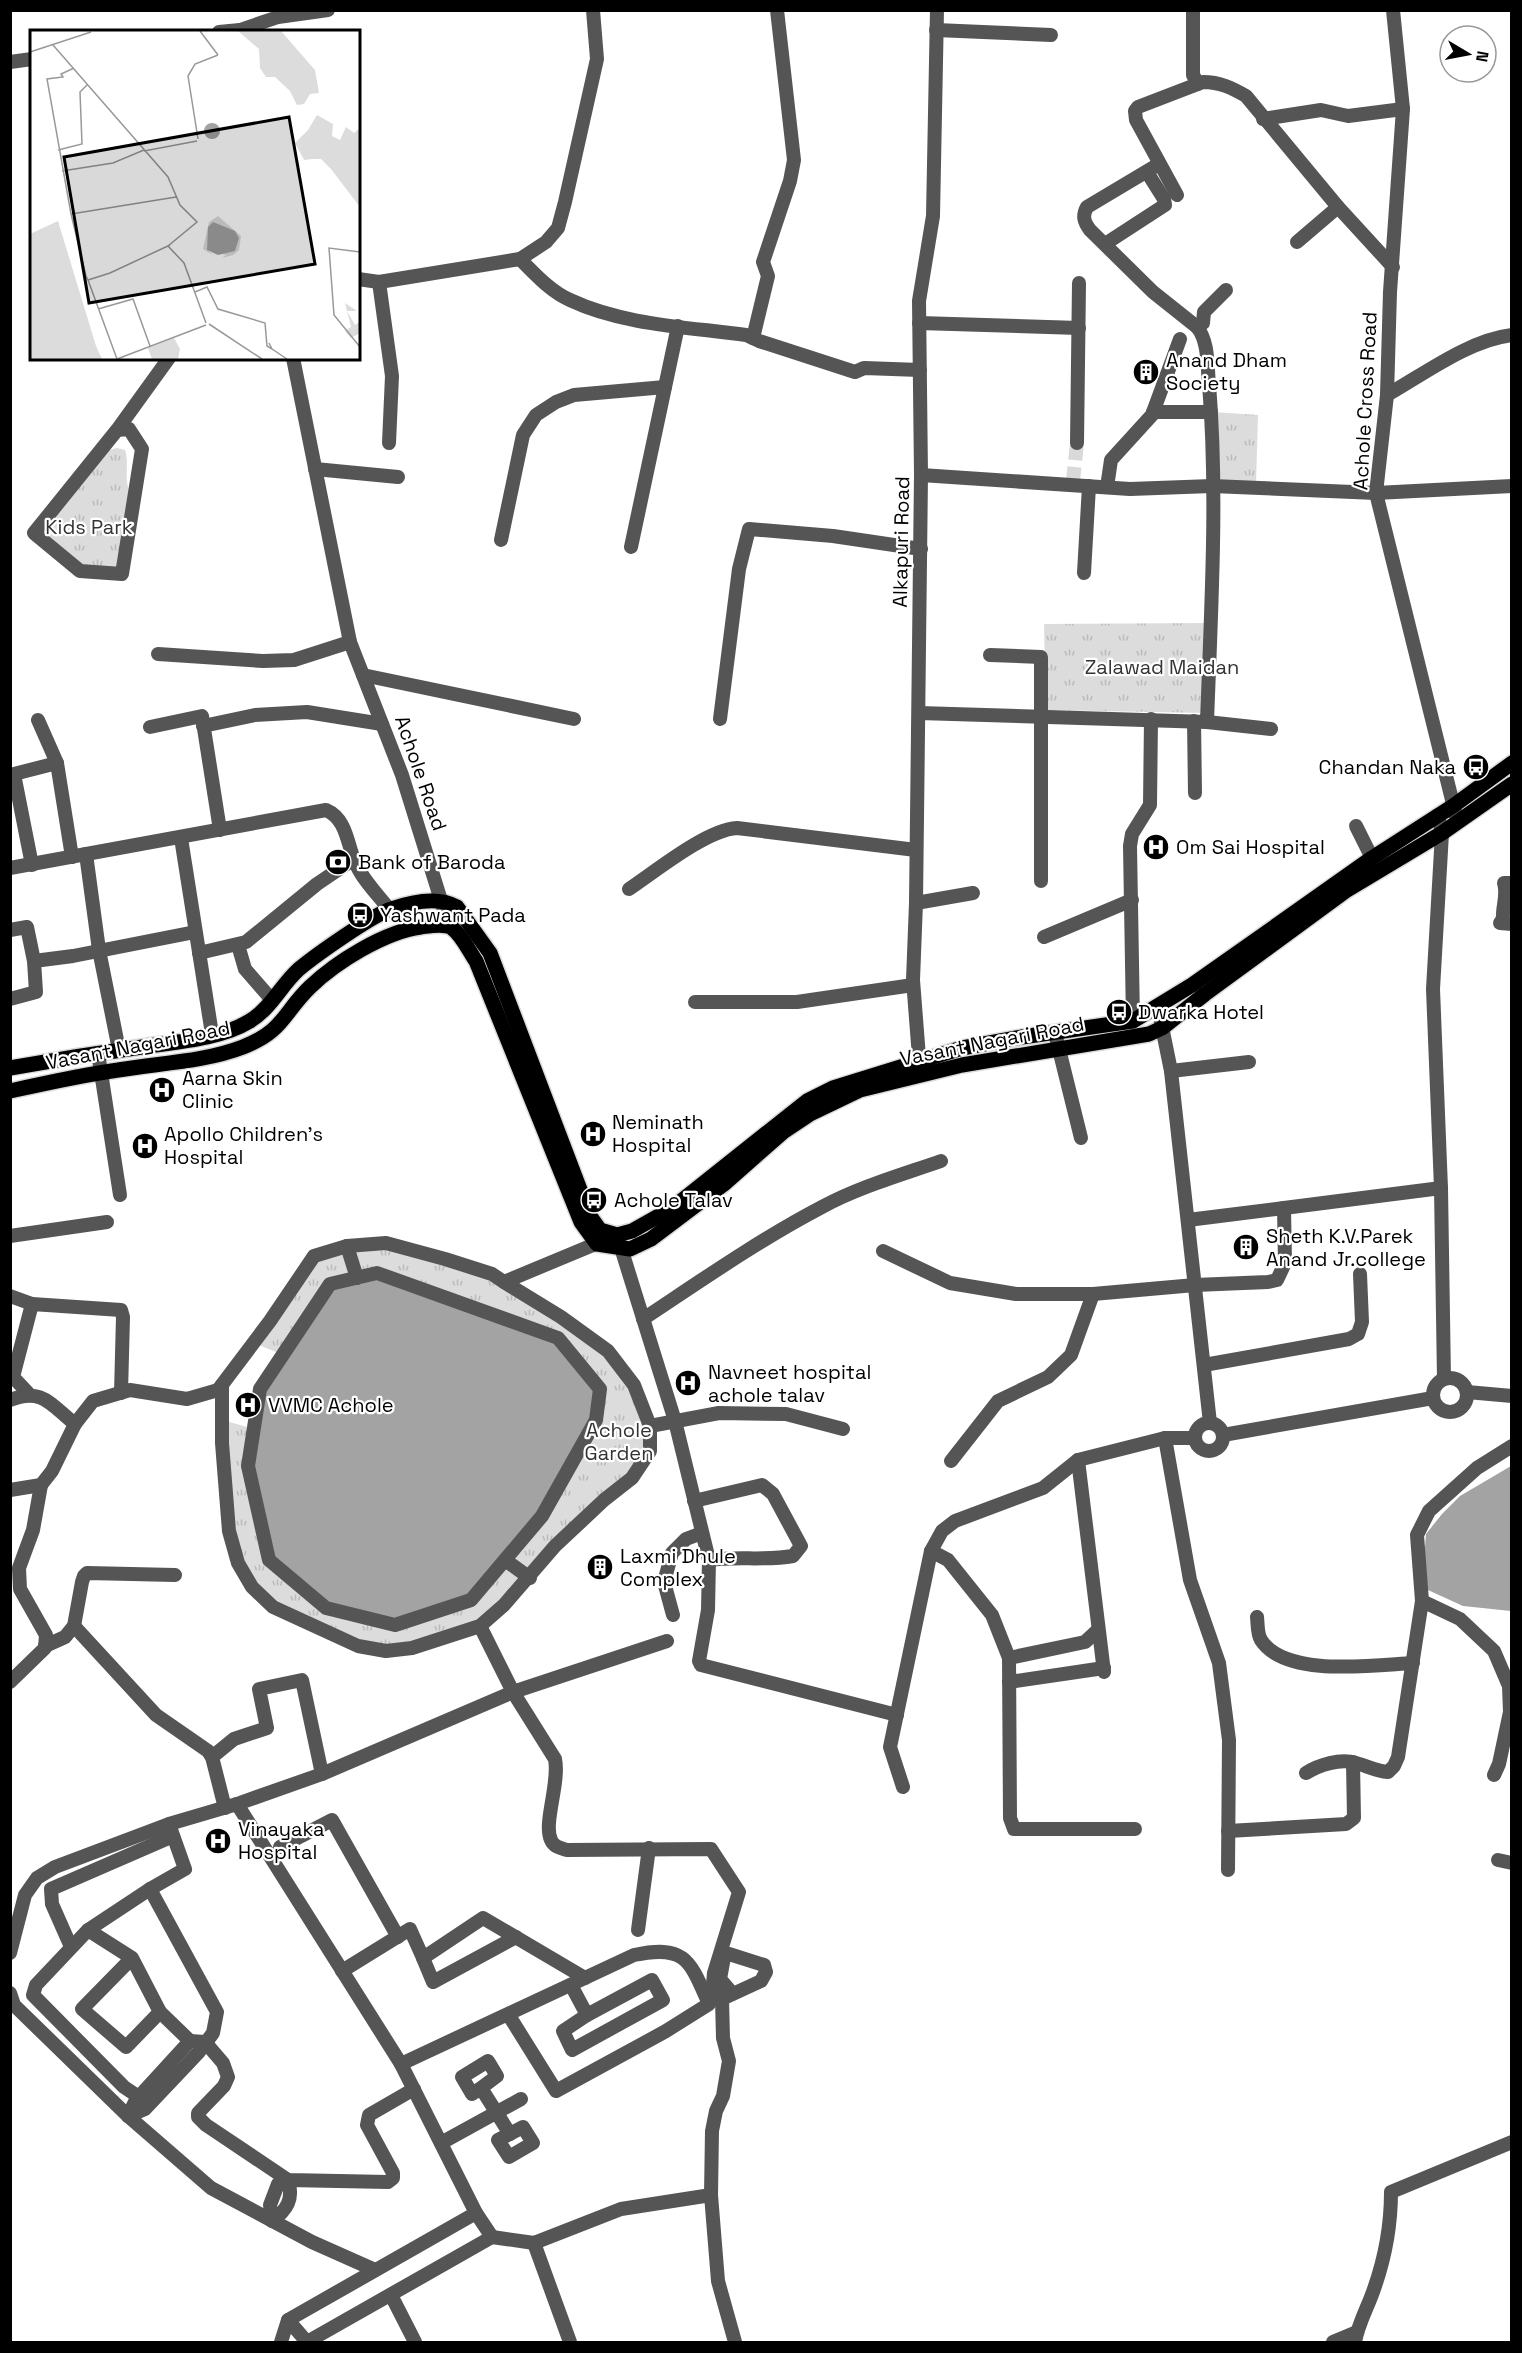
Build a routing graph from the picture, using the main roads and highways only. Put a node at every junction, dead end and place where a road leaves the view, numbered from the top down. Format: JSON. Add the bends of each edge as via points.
{"nodes":[{"id":1,"x":1512,"y":763,"type":"edge"},
{"id":2,"x":1512,"y":784,"type":"edge"},
{"id":3,"x":449,"y":926,"type":"joint"},
{"id":4,"x":10,"y":1068,"type":"edge"},
{"id":5,"x":920,"y":1068,"type":"junction"},
{"id":6,"x":10,"y":1091,"type":"edge"},
{"id":7,"x":619,"y":1242,"type":"junction"}],
"edges":[{"from":1,"to":5,"type":"main road","name":"Vasant Nagari Road","via":[[1192,985],[1133,1021],[962,1048]]},
{"from":2,"to":5,"type":"main road","name":"Vasant Nagari Road","via":[[1442,833],[1347,890],[1162,1028],[1149,1034],[1059,1049]]},
{"from":3,"to":6,"type":"main road","name":"Vasant Nagari Road","via":[[415,928],[358,951],[309,987],[264,1038],[249,1044],[200,1058],[100,1072]]},
{"from":3,"to":7,"type":"main road","name":"Achole Road","via":[[476,961],[581,1222],[597,1244]]},
{"from":4,"to":7,"type":"main road","name":"Vasant Nagari Road","via":[[235,1028],[250,1022],[299,970],[358,928],[389,909],[441,900],[457,907],[490,953],[590,1216],[600,1230]]},
{"from":5,"to":7,"type":"main road","name":"Vasant Nagari Road","via":[[833,1088],[807,1101],[670,1209]]}]}
